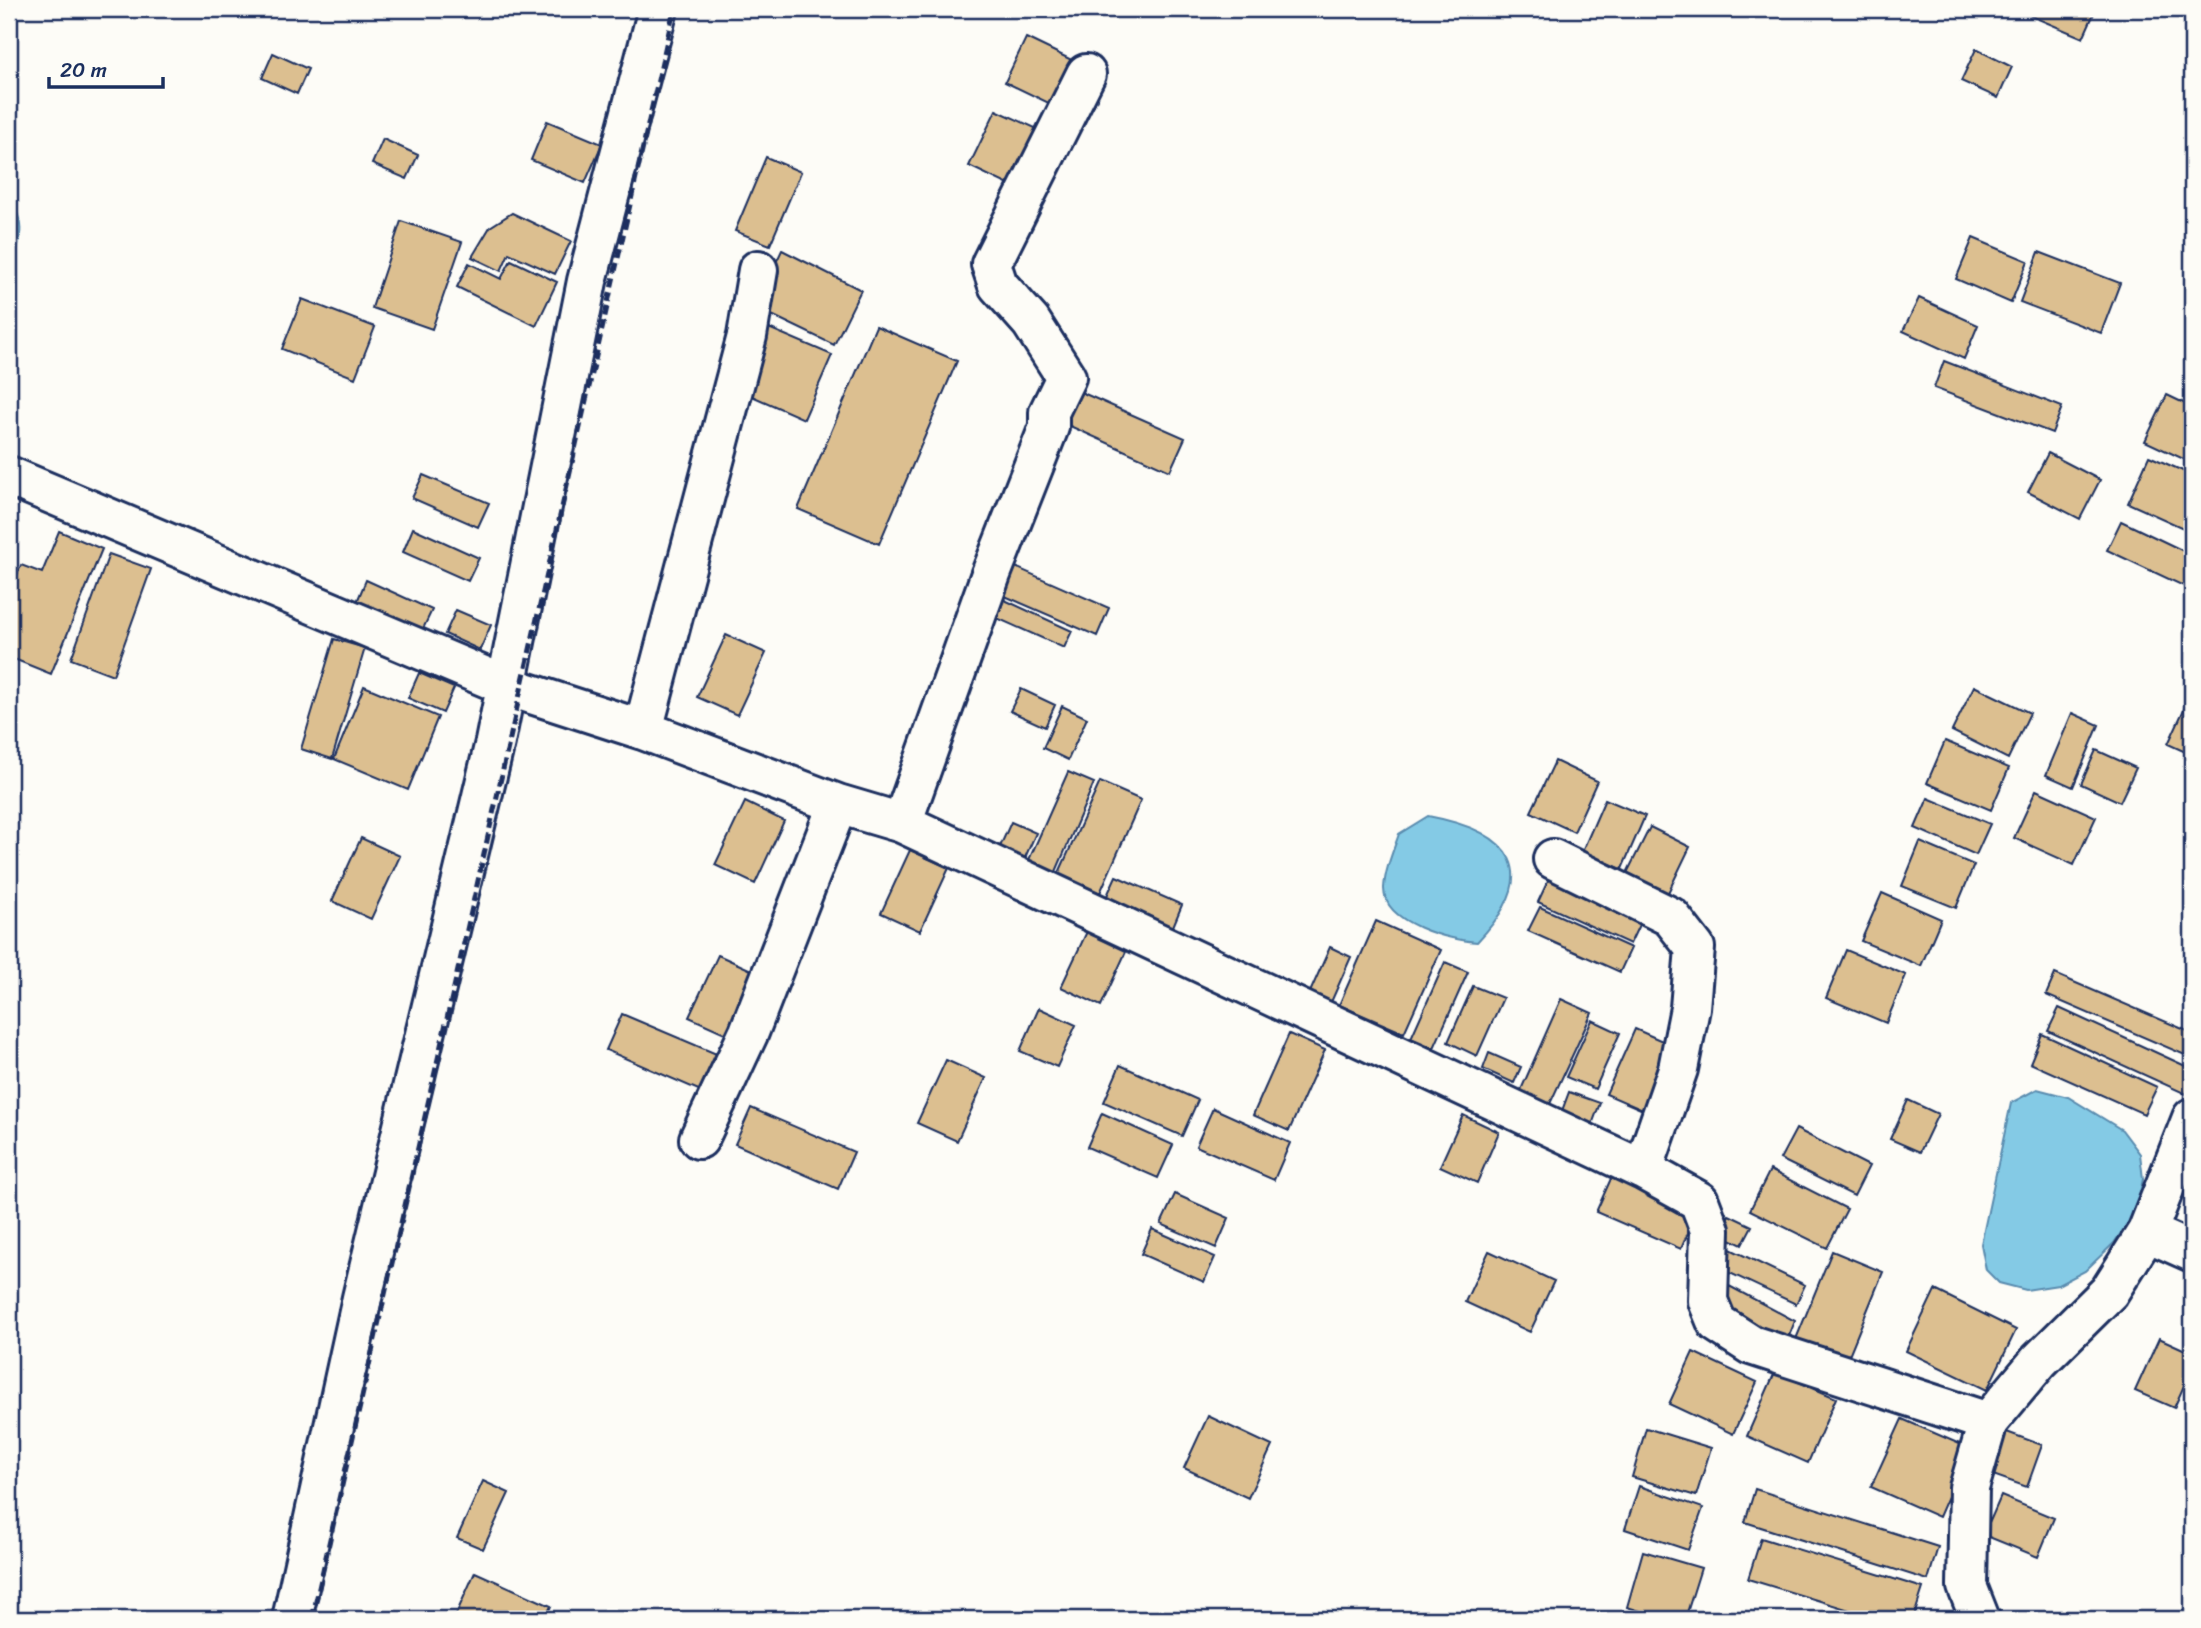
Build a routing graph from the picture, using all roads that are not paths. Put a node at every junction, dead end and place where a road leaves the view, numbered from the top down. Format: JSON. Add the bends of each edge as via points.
{"nodes":[{"id":1,"x":658,"y":9,"type":"edge"},
{"id":2,"x":1086,"y":74,"type":"dead end"},
{"id":3,"x":758,"y":270,"type":"dead end"},
{"id":4,"x":9,"y":476,"type":"edge"},
{"id":5,"x":507,"y":686,"type":"junction"},
{"id":6,"x":643,"y":730,"type":"junction"},
{"id":7,"x":838,"y":804,"type":"junction"},
{"id":8,"x":902,"y":823,"type":"junction"},
{"id":9,"x":1553,"y":859,"type":"dead end"},
{"id":10,"x":2192,"y":1118,"type":"edge"},
{"id":11,"x":699,"y":1139,"type":"dead end"},
{"id":12,"x":1643,"y":1170,"type":"junction"},
{"id":13,"x":2147,"y":1232,"type":"junction"},
{"id":14,"x":2192,"y":1252,"type":"edge"},
{"id":15,"x":1988,"y":1422,"type":"junction"},
{"id":16,"x":292,"y":1619,"type":"edge"},
{"id":17,"x":1980,"y":1619,"type":"edge"}],
"edges":[{"from":1,"to":5,"type":"street","via":[[587,281]]},
{"from":2,"to":8,"type":"street","via":[[991,264],[998,285],[1031,322],[1066,377],[1049,412],[1049,427]]},
{"from":3,"to":6,"type":"street","via":[[747,336]]},
{"from":4,"to":5,"type":"street"},
{"from":5,"to":6,"type":"street"},
{"from":5,"to":16,"type":"street","via":[[362,1298]]},
{"from":6,"to":7,"type":"street"},
{"from":7,"to":8,"type":"street"},
{"from":7,"to":11,"type":"street","via":[[748,1032]]},
{"from":8,"to":12,"type":"street"},
{"from":9,"to":12,"type":"street","via":[[1671,917],[1695,948],[1678,1069]]},
{"from":10,"to":13,"type":"street"},
{"from":12,"to":15,"type":"street","via":[[1699,1201],[1710,1230],[1708,1301],[1717,1323],[1751,1345]]},
{"from":13,"to":14,"type":"street"},
{"from":13,"to":15,"type":"street","via":[[2109,1292],[2039,1361]]},
{"from":15,"to":17,"type":"street","via":[[1969,1488],[1967,1586]]}]}
